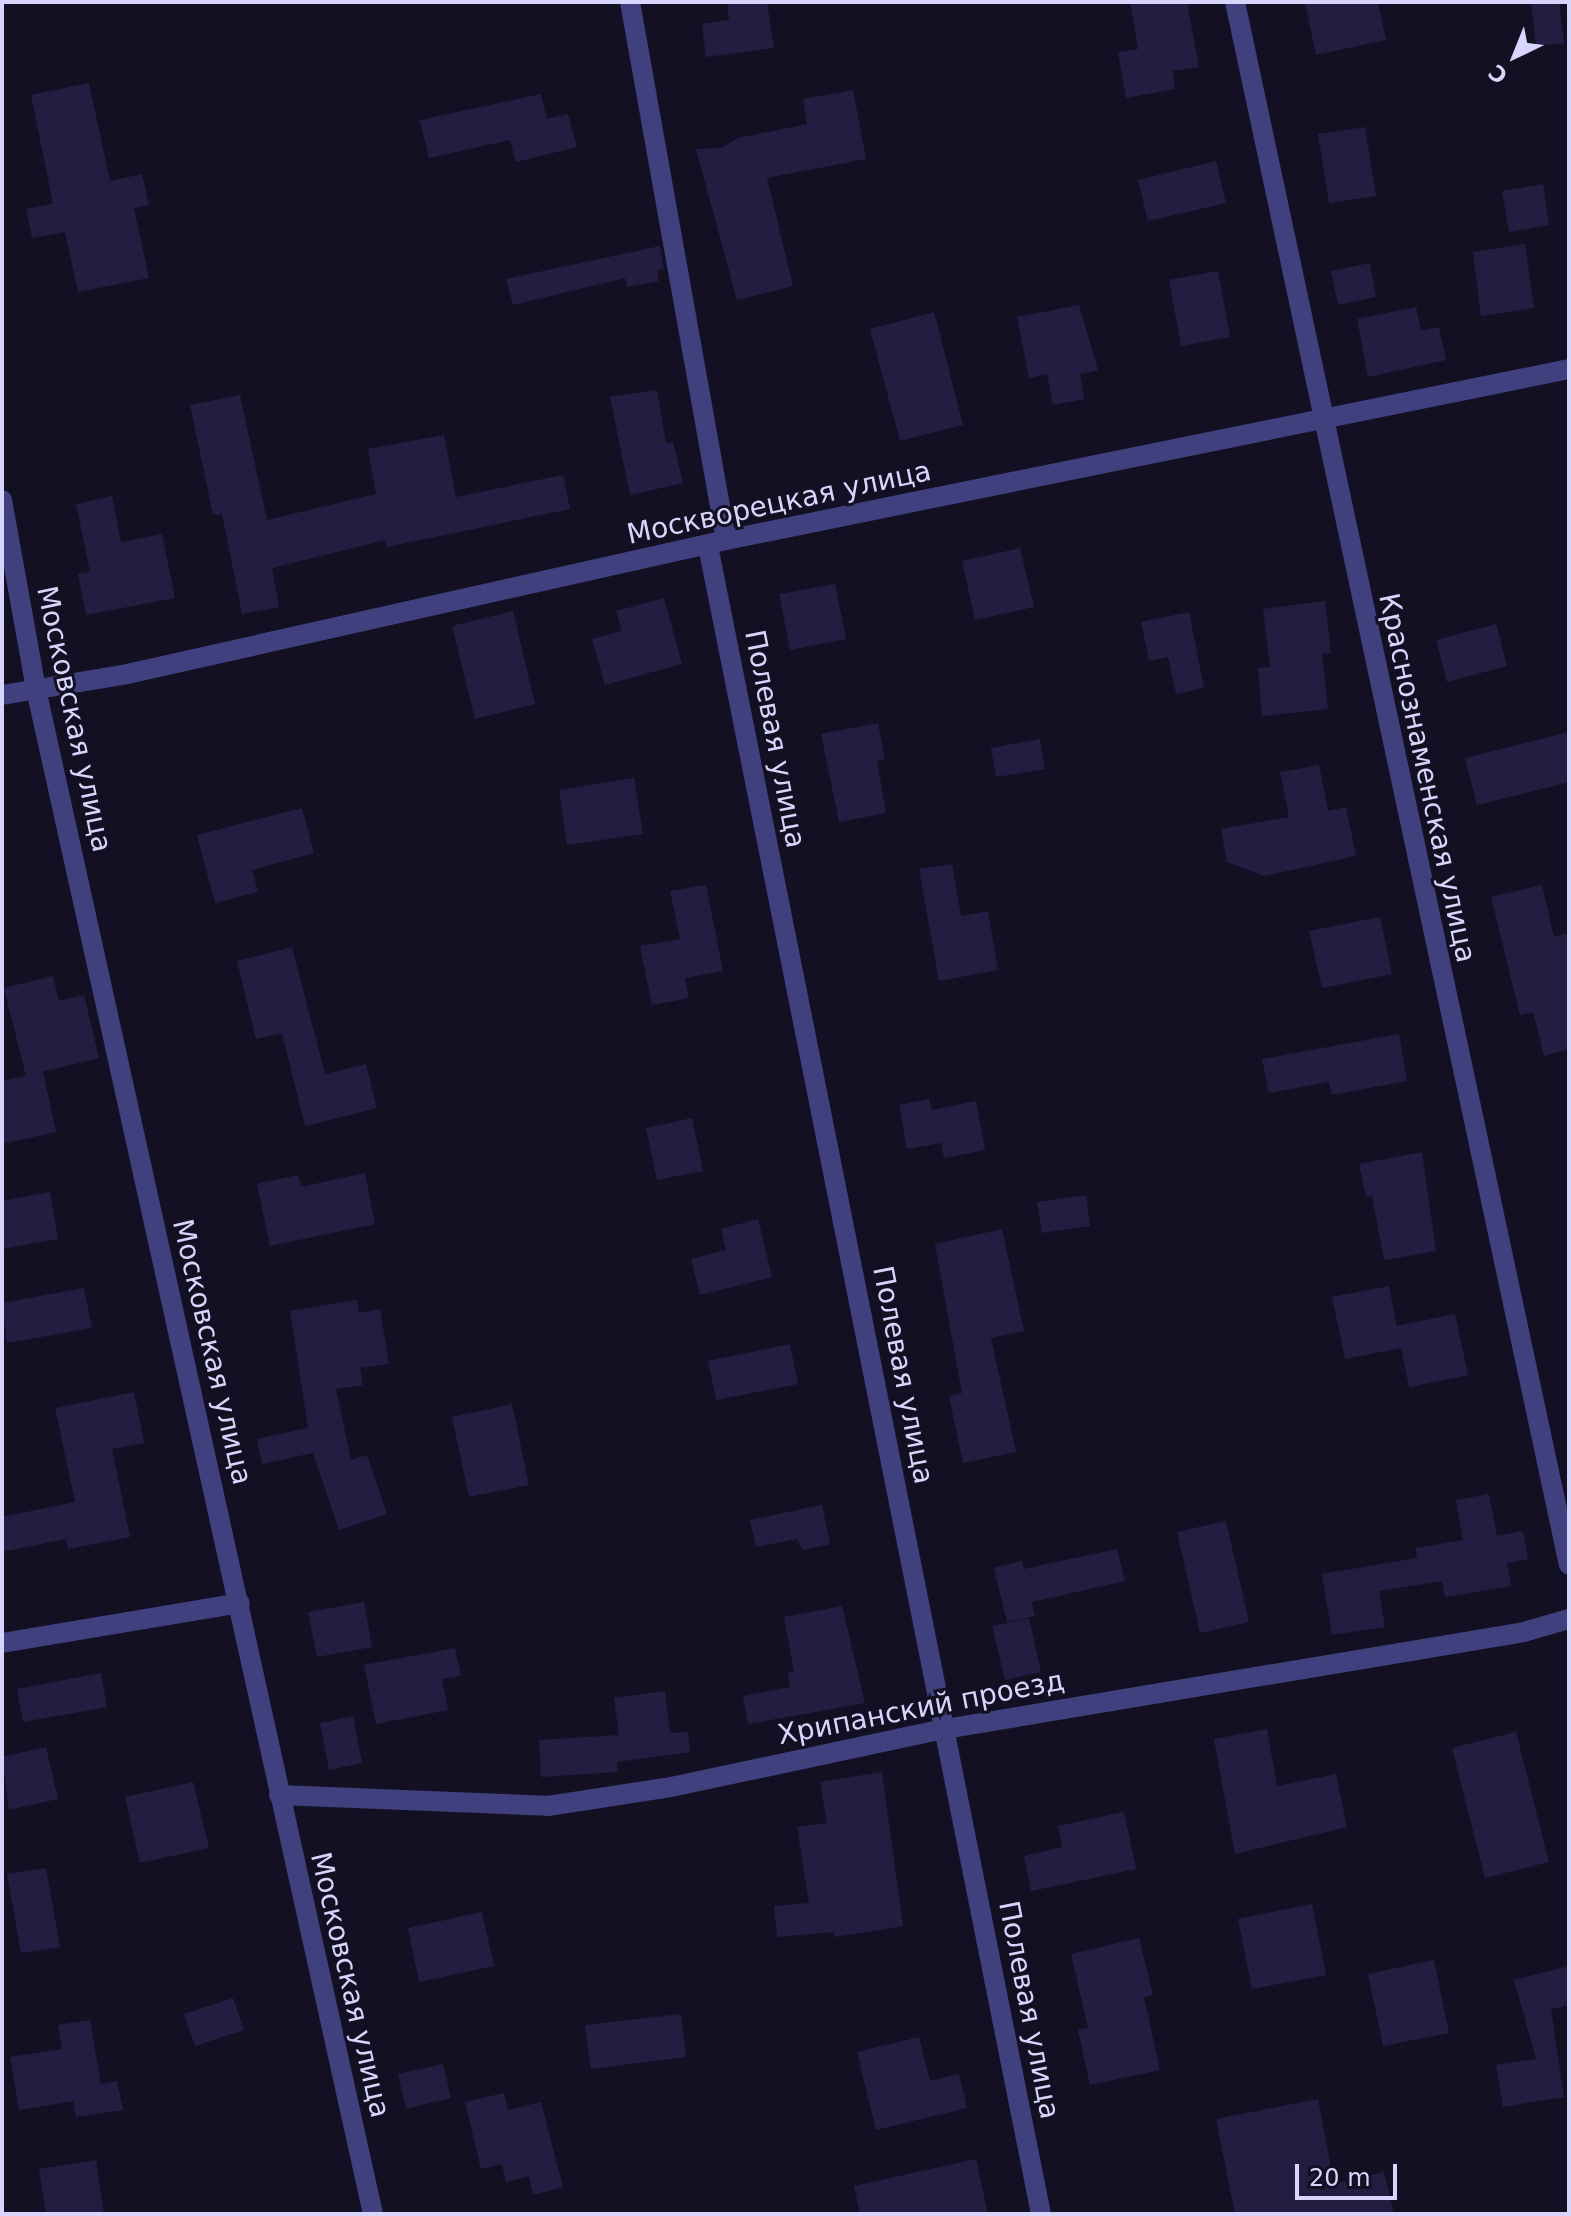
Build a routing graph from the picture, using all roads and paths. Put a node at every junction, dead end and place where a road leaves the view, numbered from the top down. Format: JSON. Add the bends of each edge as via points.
{"nodes":[{"id":1,"x":630,"y":2,"type":"edge"},
{"id":2,"x":1235,"y":2,"type":"edge"},
{"id":3,"x":1569,"y":369,"type":"edge"},
{"id":4,"x":1321,"y":421,"type":"junction"},
{"id":5,"x":2,"y":500,"type":"edge"},
{"id":6,"x":717,"y":543,"type":"junction"},
{"id":7,"x":36,"y":689,"type":"junction"},
{"id":8,"x":2,"y":695,"type":"edge"},
{"id":9,"x":1569,"y":1565,"type":"edge"},
{"id":10,"x":240,"y":1603,"type":"junction"},
{"id":11,"x":1569,"y":1619,"type":"edge"},
{"id":12,"x":2,"y":1643,"type":"edge"},
{"id":13,"x":945,"y":1729,"type":"junction"},
{"id":14,"x":279,"y":1795,"type":"junction"},
{"id":15,"x":373,"y":2214,"type":"edge"},
{"id":16,"x":1041,"y":2214,"type":"edge"}],
"edges":[{"from":1,"to":6,"type":"street","name":"Полевая улица"},
{"from":2,"to":4,"type":"street","name":"Краснознаменская улица"},
{"from":3,"to":4,"type":"street","name":"Москворецкая улица"},
{"from":4,"to":6,"type":"street","name":"Москворецкая улица"},
{"from":4,"to":9,"type":"street","name":"Краснознаменская улица"},
{"from":5,"to":7,"type":"street","name":"Московская улица"},
{"from":6,"to":7,"type":"street","name":"Москворецкая улица","via":[[127,674]]},
{"from":6,"to":13,"type":"street","name":"Полевая улица"},
{"from":7,"to":8,"type":"street","name":"Москворецкая улица"},
{"from":7,"to":10,"type":"street","name":"Московская улица"},
{"from":10,"to":12,"type":"street"},
{"from":10,"to":14,"type":"street","name":"Московская улица"},
{"from":11,"to":13,"type":"street","name":"Хрипанский проезд","via":[[1524,1632]]},
{"from":13,"to":14,"type":"street","name":"Хрипанский проезд","via":[[671,1787],[548,1806]]},
{"from":13,"to":16,"type":"street","name":"Полевая улица"},
{"from":14,"to":15,"type":"street","name":"Московская улица"}]}
